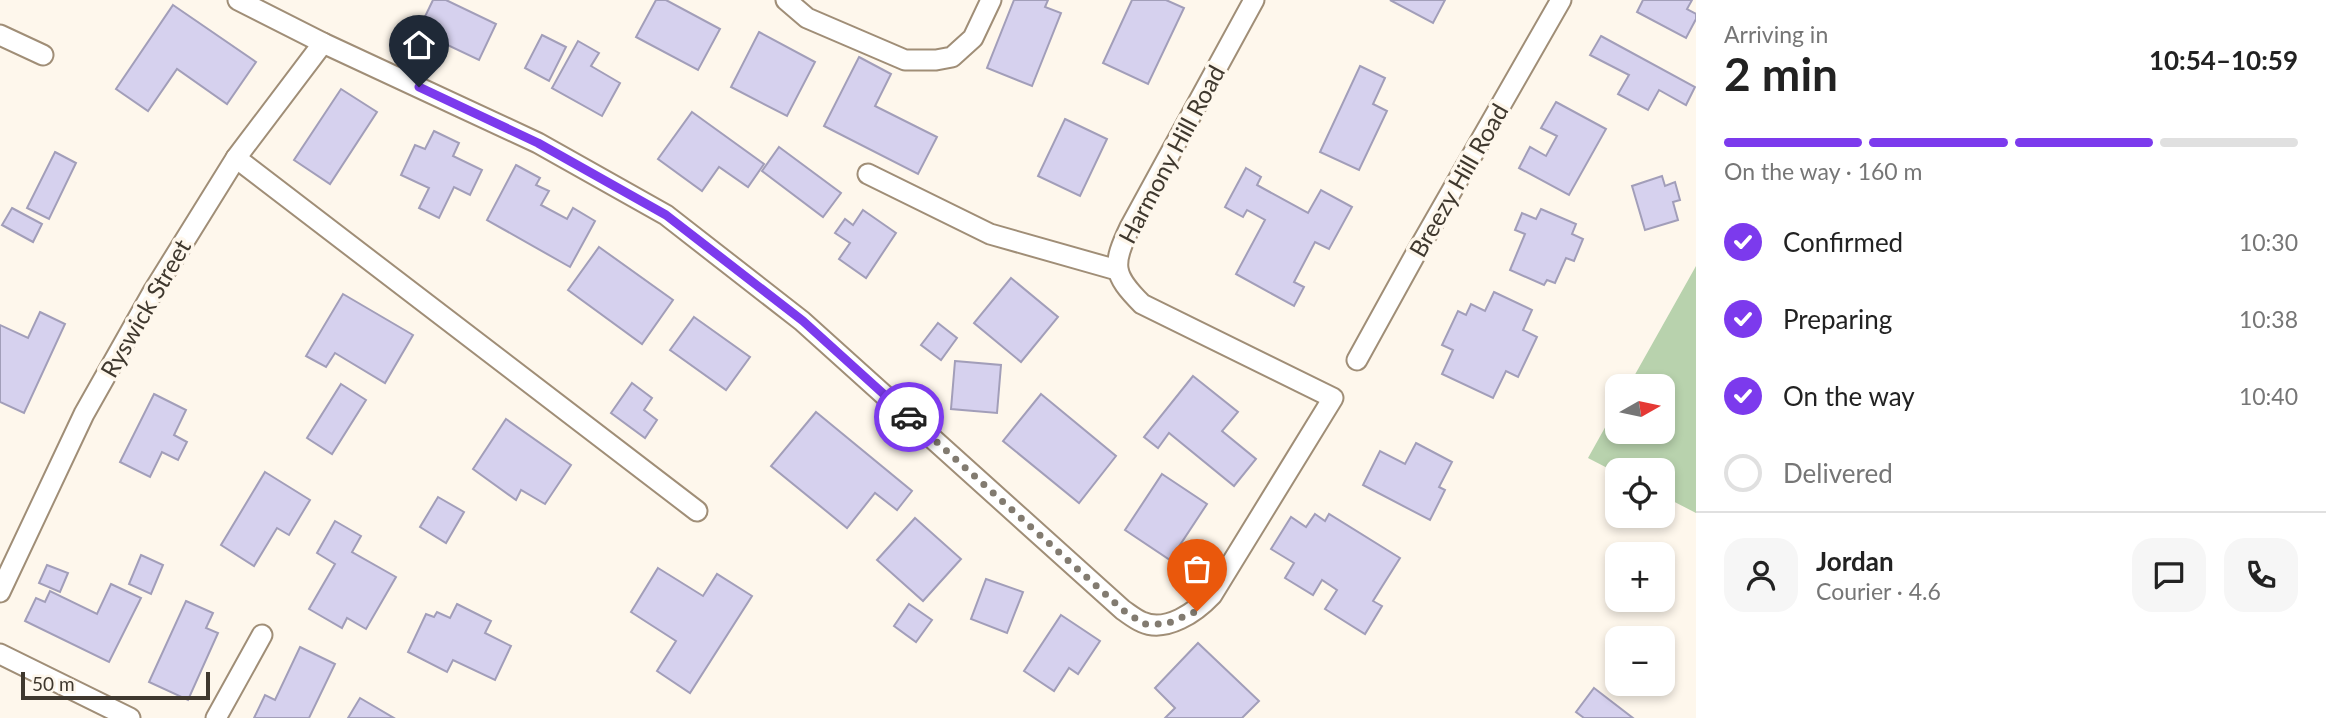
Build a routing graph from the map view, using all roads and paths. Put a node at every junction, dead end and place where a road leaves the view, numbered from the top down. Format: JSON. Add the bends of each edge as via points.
{"nodes":[{"id":1,"x":238,"y":0,"type":"edge"},
{"id":2,"x":786,"y":0,"type":"edge"},
{"id":3,"x":991,"y":0,"type":"edge"},
{"id":4,"x":1254,"y":0,"type":"edge"},
{"id":5,"x":1561,"y":0,"type":"edge"},
{"id":6,"x":0,"y":35,"type":"edge"},
{"id":7,"x":323,"y":43,"type":"junction"},
{"id":8,"x":43,"y":55,"type":"dead end"},
{"id":9,"x":236,"y":158,"type":"junction"},
{"id":10,"x":868,"y":174,"type":"dead end"},
{"id":11,"x":1117,"y":270,"type":"junction"},
{"id":12,"x":1357,"y":360,"type":"dead end"},
{"id":13,"x":697,"y":511,"type":"dead end"},
{"id":14,"x":0,"y":592,"type":"edge"},
{"id":15,"x":262,"y":635,"type":"dead end"},
{"id":16,"x":0,"y":654,"type":"edge"},
{"id":17,"x":130,"y":718,"type":"edge"},
{"id":18,"x":216,"y":718,"type":"edge"}],
"edges":[{"from":1,"to":7,"type":"street"},
{"from":2,"to":3,"type":"street","via":[[807,18],[905,60],[936,60],[952,57],[973,38]]},
{"from":4,"to":11,"type":"street","name":"Harmony Hill Road","via":[[1130,227],[1117,253]]},
{"from":5,"to":12,"type":"street","name":"Breezy Hill Road"},
{"from":6,"to":8,"type":"street"},
{"from":7,"to":9,"type":"street","name":"Ryswick Street"},
{"from":7,"to":11,"type":"street","name":"Harmony Hill Road","via":[[538,143],[666,215],[803,321],[1123,610],[1144,624],[1166,624],[1197,611],[1212,595],[1333,398],[1142,304]]},
{"from":9,"to":13,"type":"street"},
{"from":9,"to":14,"type":"street","name":"Ryswick Street","via":[[84,414]]},
{"from":10,"to":11,"type":"street","via":[[990,234]]},
{"from":15,"to":18,"type":"street"},
{"from":16,"to":17,"type":"street"}]}
